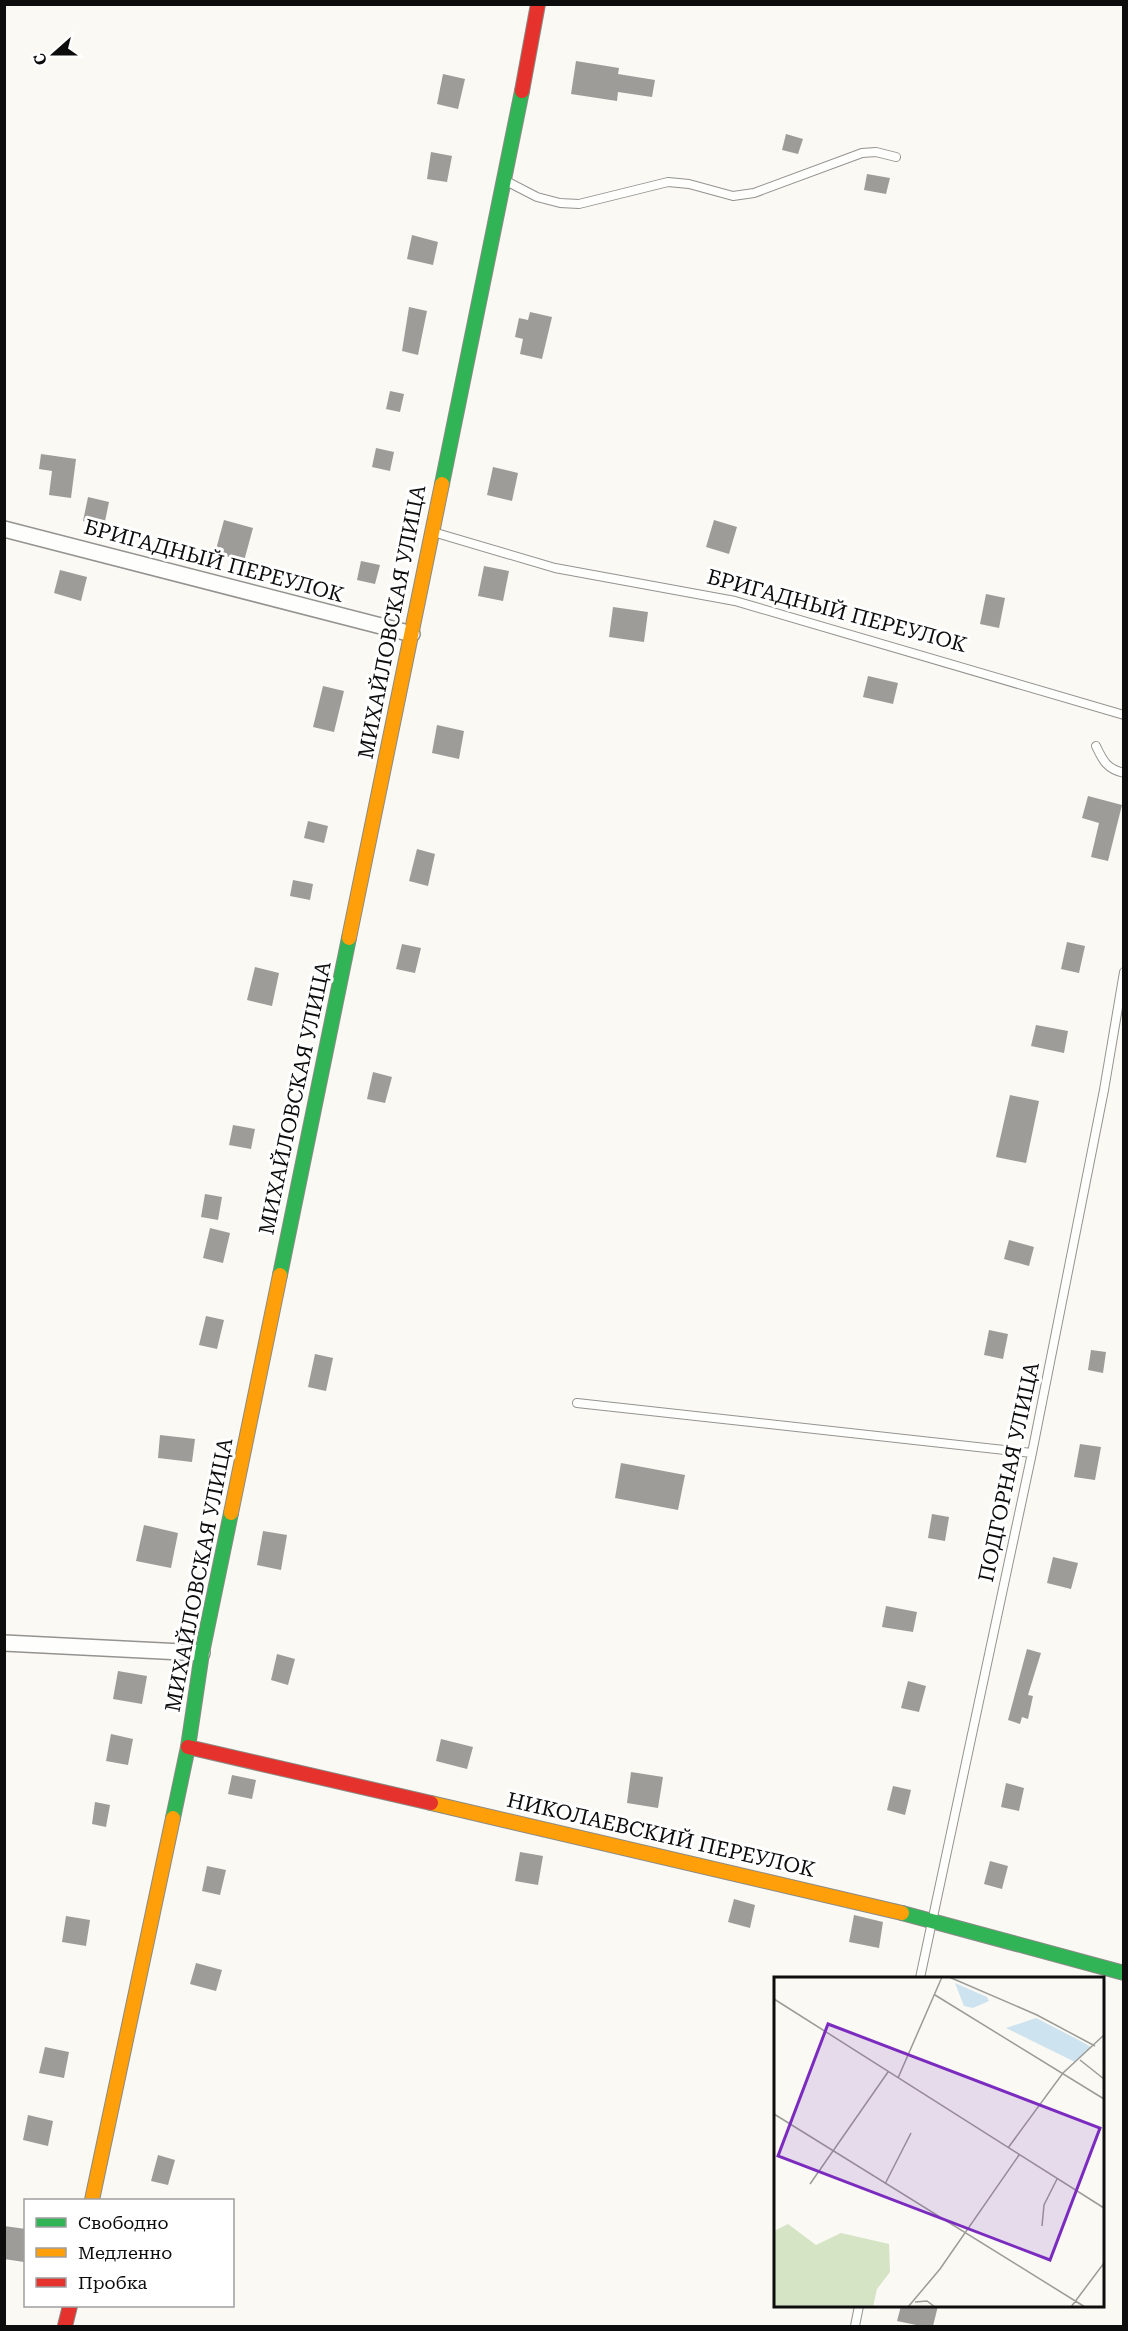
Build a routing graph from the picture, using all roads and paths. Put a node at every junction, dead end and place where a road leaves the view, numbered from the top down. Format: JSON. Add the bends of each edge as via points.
{"nodes":[{"id":1,"x":538,"y":4,"type":"edge"},
{"id":2,"x":896,"y":157,"type":"dead end"},
{"id":3,"x":505,"y":180,"type":"junction"},
{"id":4,"x":4,"y":529,"type":"edge"},
{"id":5,"x":432,"y":532,"type":"junction"},
{"id":6,"x":412,"y":634,"type":"junction"},
{"id":7,"x":1124,"y":716,"type":"edge"},
{"id":8,"x":1096,"y":746,"type":"dead end"},
{"id":9,"x":1124,"y":773,"type":"edge"},
{"id":10,"x":1124,"y":972,"type":"edge"},
{"id":11,"x":577,"y":1403,"type":"dead end"},
{"id":12,"x":1032,"y":1453,"type":"junction"},
{"id":13,"x":4,"y":1643,"type":"edge"},
{"id":14,"x":202,"y":1653,"type":"junction"},
{"id":15,"x":188,"y":1747,"type":"junction"},
{"id":16,"x":931,"y":1920,"type":"junction"},
{"id":17,"x":1124,"y":1973,"type":"edge"},
{"id":18,"x":920,"y":1977,"type":"edge"},
{"id":19,"x":92,"y":2199,"type":"edge"},
{"id":20,"x":70,"y":2307,"type":"edge"},
{"id":21,"x":859,"y":2307,"type":"edge"},
{"id":22,"x":65,"y":2326,"type":"edge"},
{"id":23,"x":855,"y":2326,"type":"edge"}],
"edges":[{"from":1,"to":3,"type":"street","name":"МИХАЙЛОВСКАЯ УЛИЦА"},
{"from":2,"to":3,"type":"lane","via":[[862,153],[754,193],[733,196],[668,182],[579,204],[560,203],[537,197]]},
{"from":3,"to":5,"type":"street","name":"МИХАЙЛОВСКАЯ УЛИЦА"},
{"from":4,"to":6,"type":"street","name":"БРИГАДНЫЙ ПЕРЕУЛОК"},
{"from":5,"to":6,"type":"street","name":"МИХАЙЛОВСКАЯ УЛИЦА"},
{"from":5,"to":7,"type":"lane","name":"БРИГАДНЫЙ ПЕРЕУЛОК","via":[[555,568],[735,601]]},
{"from":6,"to":14,"type":"street","name":"МИХАЙЛОВСКАЯ УЛИЦА"},
{"from":8,"to":9,"type":"lane","via":[[1103,762]]},
{"from":10,"to":12,"type":"lane","name":"ПОДГОРНАЯ УЛИЦА"},
{"from":11,"to":12,"type":"lane"},
{"from":12,"to":16,"type":"lane","name":"ПОДГОРНАЯ УЛИЦА"},
{"from":13,"to":14,"type":"street"},
{"from":14,"to":15,"type":"street","name":"МИХАЙЛОВСКАЯ УЛИЦА"},
{"from":15,"to":16,"type":"street","name":"НИКОЛАЕВСКИЙ ПЕРЕУЛОК"},
{"from":15,"to":19,"type":"street","name":"МИХАЙЛОВСКАЯ УЛИЦА"},
{"from":16,"to":17,"type":"street","name":"НИКОЛАЕВСКИЙ ПЕРЕУЛОК"},
{"from":16,"to":18,"type":"lane","name":"ПОДГОРНАЯ УЛИЦА"},
{"from":20,"to":22,"type":"street"},
{"from":21,"to":23,"type":"lane"}]}
